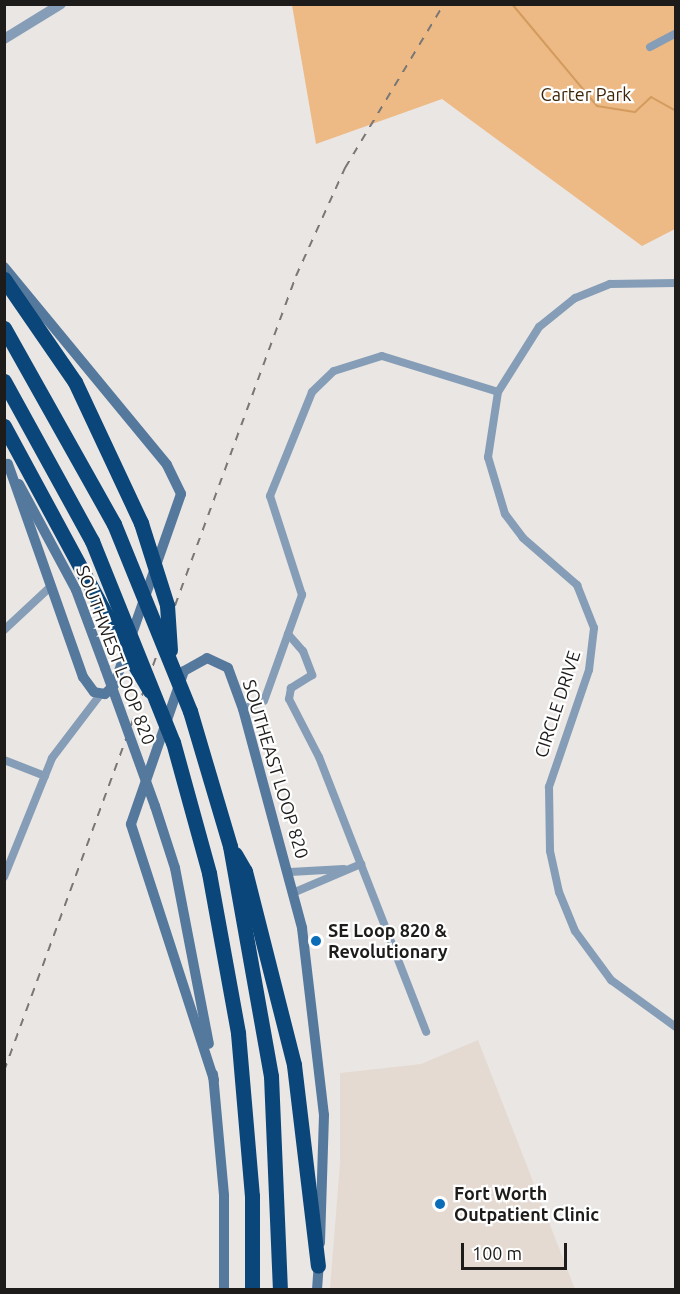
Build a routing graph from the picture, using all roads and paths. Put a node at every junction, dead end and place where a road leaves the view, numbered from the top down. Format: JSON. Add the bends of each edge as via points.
{"nodes":[{"id":1,"x":61,"y":4,"type":"edge"},
{"id":2,"x":675,"y":33,"type":"edge"},
{"id":3,"x":4,"y":39,"type":"edge"},
{"id":4,"x":650,"y":47,"type":"dead end"},
{"id":5,"x":4,"y":267,"type":"edge"},
{"id":6,"x":4,"y":279,"type":"edge"},
{"id":7,"x":675,"y":283,"type":"edge"},
{"id":8,"x":4,"y":328,"type":"edge"},
{"id":9,"x":4,"y":381,"type":"edge"},
{"id":10,"x":498,"y":392,"type":"junction"},
{"id":11,"x":4,"y":426,"type":"edge"},
{"id":12,"x":6,"y":462,"type":"edge"},
{"id":13,"x":49,"y":588,"type":"junction"},
{"id":14,"x":4,"y":630,"type":"edge"},
{"id":15,"x":288,"y":634,"type":"junction"},
{"id":16,"x":170,"y":650,"type":"junction"},
{"id":17,"x":100,"y":695,"type":"junction"},
{"id":18,"x":159,"y":702,"type":"junction"},
{"id":19,"x":243,"y":709,"type":"junction"},
{"id":20,"x":4,"y":760,"type":"edge"},
{"id":21,"x":45,"y":776,"type":"junction"},
{"id":22,"x":155,"y":806,"type":"joint"},
{"id":23,"x":230,"y":846,"type":"junction"},
{"id":24,"x":361,"y":864,"type":"junction"},
{"id":25,"x":344,"y":869,"type":"junction"},
{"id":26,"x":290,"y":872,"type":"junction"},
{"id":27,"x":4,"y":877,"type":"edge"},
{"id":28,"x":295,"y":892,"type":"junction"},
{"id":29,"x":675,"y":1027,"type":"edge"},
{"id":30,"x":426,"y":1032,"type":"dead end"},
{"id":31,"x":214,"y":1080,"type":"junction"},
{"id":32,"x":318,"y":1266,"type":"junction"},
{"id":33,"x":224,"y":1290,"type":"edge"},
{"id":34,"x":252,"y":1290,"type":"edge"},
{"id":35,"x":280,"y":1290,"type":"edge"},
{"id":36,"x":317,"y":1290,"type":"edge"}],
"edges":[{"from":1,"to":3,"type":"street"},
{"from":2,"to":4,"type":"street"},
{"from":5,"to":17,"type":"main road","via":[[167,465],[181,494],[114,684]]},
{"from":6,"to":16,"type":"highway","bridge":true,"via":[[75,382],[141,523],[167,605]]},
{"from":7,"to":10,"type":"street","name":"CIRCLE DRIVE","via":[[629,280],[575,298],[526,343]]},
{"from":8,"to":16,"type":"highway","bridge":true,"via":[[114,524]]},
{"from":9,"to":18,"type":"highway","bridge":true,"via":[[92,541]]},
{"from":10,"to":15,"type":"street","via":[[382,356],[352,362],[312,392],[270,496],[302,586]]},
{"from":10,"to":29,"type":"street","name":"CIRCLE DRIVE","via":[[488,457],[498,497],[523,538],[577,585],[594,628],[589,670],[549,787],[550,851],[559,892],[575,930],[609,976]]},
{"from":11,"to":18,"type":"highway","bridge":true,"via":[[134,671]]},
{"from":12,"to":13,"type":"main road"},
{"from":12,"to":22,"type":"main road","name":"SOUTHWEST LOOP 820","bridge":true,"via":[[76,590]]},
{"from":13,"to":14,"type":"street"},
{"from":13,"to":17,"type":"main road","via":[[83,677]]},
{"from":15,"to":19,"type":"street","via":[[264,701]]},
{"from":15,"to":24,"type":"street","via":[[303,651],[312,675],[291,687],[289,699]]},
{"from":16,"to":23,"type":"highway","bridge":true},
{"from":17,"to":21,"type":"street","via":[[59,747]]},
{"from":18,"to":34,"type":"highway","bridge":true,"via":[[209,873],[234,1003],[249,1155]]},
{"from":19,"to":26,"type":"main road","name":"SOUTHEAST LOOP 820"},
{"from":19,"to":31,"type":"main road","name":"SOUTHEAST LOOP 820","via":[[223,662],[207,658],[189,664],[132,810],[133,838]]},
{"from":20,"to":21,"type":"street"},
{"from":21,"to":27,"type":"street"},
{"from":22,"to":31,"type":"main road","name":"SOUTHEAST LOOP 820","via":[[175,868]]},
{"from":23,"to":32,"type":"highway","via":[[245,870],[294,1065]]},
{"from":23,"to":35,"type":"highway","via":[[271,1076]]},
{"from":24,"to":25,"type":"street"},
{"from":24,"to":30,"type":"street"},
{"from":25,"to":26,"type":"street"},
{"from":25,"to":28,"type":"street"},
{"from":26,"to":28,"type":"main road","name":"SOUTHEAST LOOP 820"},
{"from":28,"to":32,"type":"main road","name":"SOUTHEAST LOOP 820","via":[[310,971],[324,1115]]},
{"from":31,"to":33,"type":"main road","name":"SOUTHEAST LOOP 820"},
{"from":32,"to":36,"type":"main road","name":"SOUTHEAST LOOP 820"}]}
